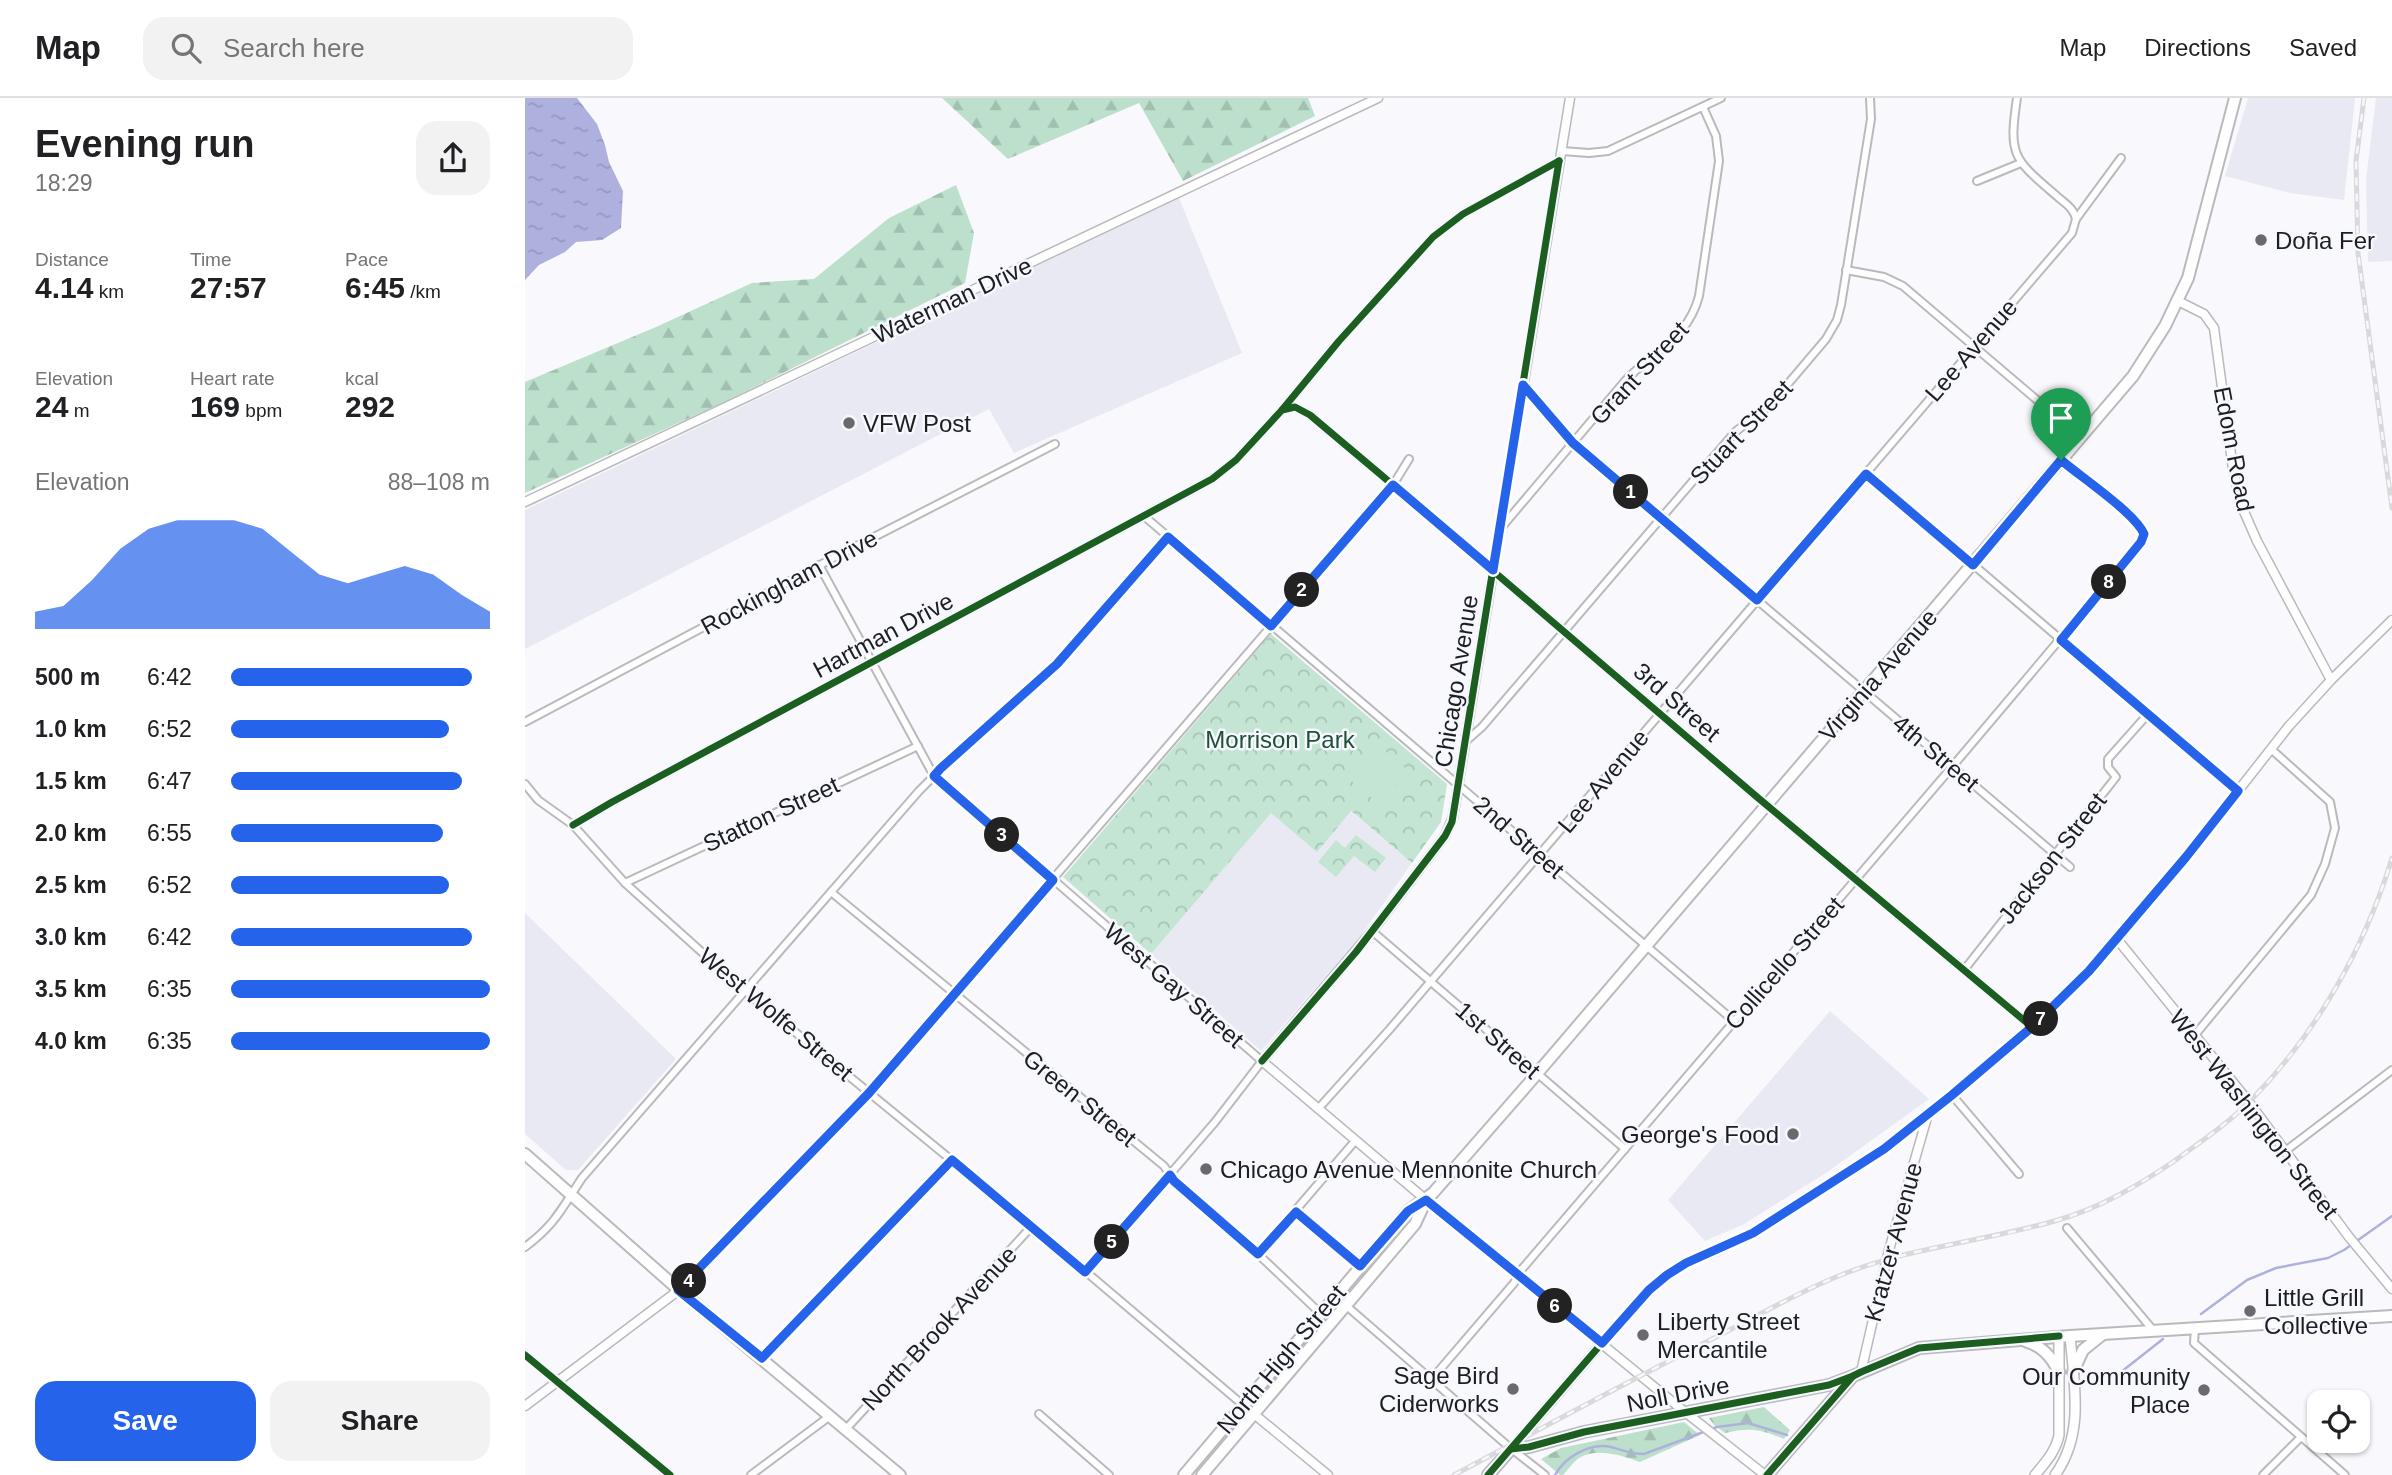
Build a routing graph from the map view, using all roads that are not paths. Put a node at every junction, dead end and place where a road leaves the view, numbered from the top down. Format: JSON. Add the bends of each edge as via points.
{"nodes":[{"id":1,"x":1378,"y":98,"type":"edge"},
{"id":2,"x":1570,"y":98,"type":"edge"},
{"id":3,"x":1721,"y":98,"type":"edge"},
{"id":4,"x":1870,"y":98,"type":"edge"},
{"id":5,"x":2017,"y":98,"type":"edge"},
{"id":6,"x":2235,"y":98,"type":"edge"},
{"id":7,"x":1703,"y":107,"type":"junction"},
{"id":8,"x":1562,"y":150,"type":"junction"},
{"id":9,"x":2121,"y":158,"type":"dead end"},
{"id":10,"x":2021,"y":163,"type":"junction"},
{"id":11,"x":1977,"y":181,"type":"dead end"},
{"id":12,"x":2076,"y":219,"type":"junction"},
{"id":13,"x":1846,"y":270,"type":"junction"},
{"id":14,"x":2178,"y":301,"type":"junction"},
{"id":15,"x":1975,"y":346,"type":"junction"},
{"id":16,"x":1523,"y":385,"type":"junction"},
{"id":17,"x":2037,"y":400,"type":"dead end"},
{"id":18,"x":1297,"y":407,"type":"joint"},
{"id":19,"x":1573,"y":443,"type":"junction"},
{"id":20,"x":1055,"y":444,"type":"dead end"},
{"id":21,"x":1409,"y":459,"type":"dead end"},
{"id":22,"x":2061,"y":460,"type":"junction"},
{"id":23,"x":1866,"y":474,"type":"junction"},
{"id":24,"x":1393,"y":485,"type":"junction"},
{"id":25,"x":525,"y":502,"type":"edge"},
{"id":26,"x":1144,"y":516,"type":"junction"},
{"id":27,"x":1661,"y":518,"type":"junction"},
{"id":28,"x":1500,"y":529,"type":"junction"},
{"id":29,"x":1168,"y":537,"type":"junction"},
{"id":30,"x":819,"y":565,"type":"junction"},
{"id":31,"x":1973,"y":565,"type":"junction"},
{"id":32,"x":1493,"y":570,"type":"junction"},
{"id":33,"x":1757,"y":600,"type":"junction"},
{"id":34,"x":2392,"y":620,"type":"edge"},
{"id":35,"x":1271,"y":626,"type":"junction"},
{"id":36,"x":1564,"y":631,"type":"junction"},
{"id":37,"x":2061,"y":640,"type":"junction"},
{"id":38,"x":872,"y":663,"type":"junction"},
{"id":39,"x":2331,"y":680,"type":"junction"},
{"id":40,"x":1864,"y":692,"type":"junction"},
{"id":41,"x":1660,"y":713,"type":"junction"},
{"id":42,"x":2148,"y":714,"type":"junction"},
{"id":43,"x":525,"y":722,"type":"edge"},
{"id":44,"x":1465,"y":741,"type":"junction"},
{"id":45,"x":918,"y":746,"type":"junction"},
{"id":46,"x":2271,"y":749,"type":"junction"},
{"id":47,"x":1952,"y":767,"type":"junction"},
{"id":48,"x":934,"y":776,"type":"junction"},
{"id":49,"x":525,"y":784,"type":"edge"},
{"id":50,"x":1459,"y":784,"type":"junction"},
{"id":51,"x":2238,"y":791,"type":"junction"},
{"id":52,"x":1767,"y":805,"type":"junction"},
{"id":53,"x":573,"y":825,"type":"junction"},
{"id":54,"x":2056,"y":854,"type":"junction"},
{"id":55,"x":1539,"y":856,"type":"junction"},
{"id":56,"x":2070,"y":867,"type":"dead end"},
{"id":57,"x":1053,"y":880,"type":"junction"},
{"id":58,"x":1856,"y":880,"type":"junction"},
{"id":59,"x":625,"y":883,"type":"junction"},
{"id":60,"x":831,"y":892,"type":"junction"},
{"id":61,"x":1372,"y":931,"type":"junction"},
{"id":62,"x":2117,"y":939,"type":"junction"},
{"id":63,"x":1646,"y":946,"type":"junction"},
{"id":64,"x":1964,"y":970,"type":"junction"},
{"id":65,"x":1430,"y":982,"type":"junction"},
{"id":66,"x":745,"y":990,"type":"junction"},
{"id":67,"x":955,"y":995,"type":"junction"},
{"id":68,"x":1734,"y":1021,"type":"junction"},
{"id":69,"x":2032,"y":1027,"type":"junction"},
{"id":70,"x":2194,"y":1036,"type":"junction"},
{"id":71,"x":1262,"y":1061,"type":"junction"},
{"id":72,"x":2392,"y":1070,"type":"edge"},
{"id":73,"x":1537,"y":1074,"type":"junction"},
{"id":74,"x":869,"y":1093,"type":"junction"},
{"id":75,"x":1952,"y":1095,"type":"junction"},
{"id":76,"x":1318,"y":1109,"type":"junction"},
{"id":77,"x":1928,"y":1114,"type":"junction"},
{"id":78,"x":1355,"y":1141,"type":"junction"},
{"id":79,"x":1625,"y":1149,"type":"junction"},
{"id":80,"x":2284,"y":1152,"type":"junction"},
{"id":81,"x":525,"y":1154,"type":"edge"},
{"id":82,"x":952,"y":1160,"type":"junction"},
{"id":83,"x":2019,"y":1174,"type":"dead end"},
{"id":84,"x":1170,"y":1175,"type":"junction"},
{"id":85,"x":572,"y":1196,"type":"junction"},
{"id":86,"x":1426,"y":1200,"type":"junction"},
{"id":87,"x":1296,"y":1212,"type":"junction"},
{"id":88,"x":1032,"y":1226,"type":"junction"},
{"id":89,"x":2067,"y":1228,"type":"dead end"},
{"id":90,"x":525,"y":1247,"type":"edge"},
{"id":91,"x":1258,"y":1254,"type":"junction"},
{"id":92,"x":1360,"y":1266,"type":"junction"},
{"id":93,"x":1085,"y":1272,"type":"junction"},
{"id":94,"x":1517,"y":1275,"type":"junction"},
{"id":95,"x":2392,"y":1289,"type":"edge"},
{"id":96,"x":678,"y":1290,"type":"junction"},
{"id":97,"x":1335,"y":1296,"type":"junction"},
{"id":98,"x":1346,"y":1306,"type":"junction"},
{"id":99,"x":1320,"y":1313,"type":"junction"},
{"id":100,"x":2392,"y":1316,"type":"edge"},
{"id":101,"x":2195,"y":1328,"type":"junction"},
{"id":102,"x":2153,"y":1331,"type":"junction"},
{"id":103,"x":2103,"y":1334,"type":"junction"},
{"id":104,"x":2064,"y":1336,"type":"junction"},
{"id":105,"x":2018,"y":1340,"type":"junction"},
{"id":106,"x":1602,"y":1343,"type":"junction"},
{"id":107,"x":525,"y":1355,"type":"edge"},
{"id":108,"x":762,"y":1358,"type":"junction"},
{"id":109,"x":2059,"y":1372,"type":"junction"},
{"id":110,"x":2073,"y":1372,"type":"junction"},
{"id":111,"x":1857,"y":1374,"type":"junction"},
{"id":112,"x":1431,"y":1380,"type":"junction"},
{"id":113,"x":557,"y":1382,"type":"junction"},
{"id":114,"x":1243,"y":1405,"type":"junction"},
{"id":115,"x":525,"y":1406,"type":"edge"},
{"id":116,"x":1685,"y":1412,"type":"junction"},
{"id":117,"x":1039,"y":1414,"type":"dead end"},
{"id":118,"x":1254,"y":1414,"type":"junction"},
{"id":119,"x":830,"y":1416,"type":"junction"},
{"id":120,"x":846,"y":1429,"type":"junction"},
{"id":121,"x":2301,"y":1437,"type":"junction"},
{"id":122,"x":1511,"y":1449,"type":"junction"},
{"id":123,"x":670,"y":1475,"type":"edge"},
{"id":124,"x":751,"y":1475,"type":"edge"},
{"id":125,"x":900,"y":1475,"type":"edge"},
{"id":126,"x":1109,"y":1475,"type":"edge"},
{"id":127,"x":1184,"y":1475,"type":"edge"},
{"id":128,"x":1202,"y":1475,"type":"edge"},
{"id":129,"x":1328,"y":1475,"type":"edge"},
{"id":130,"x":1488,"y":1475,"type":"edge"},
{"id":131,"x":1545,"y":1475,"type":"edge"},
{"id":132,"x":1766,"y":1475,"type":"edge"},
{"id":133,"x":2035,"y":1475,"type":"edge"},
{"id":134,"x":2055,"y":1475,"type":"edge"},
{"id":135,"x":2263,"y":1475,"type":"edge"},
{"id":136,"x":2345,"y":1475,"type":"edge"}],
"edges":[{"from":1,"to":25,"type":"street","name":"Waterman Drive"},
{"from":2,"to":8,"type":"street","name":"Chicago Avenue"},
{"from":3,"to":7,"type":"street"},
{"from":4,"to":13,"type":"street","name":"Stuart Street","via":[[1871,120]]},
{"from":5,"to":10,"type":"street","via":[[2012,134]]},
{"from":6,"to":14,"type":"main road","name":"Virginia Avenue","via":[[2197,248]]},
{"from":7,"to":8,"type":"street","via":[[1608,151]]},
{"from":7,"to":19,"type":"street","name":"Grant Street","via":[[1716,136],[1720,161],[1694,311],[1679,335],[1630,376]]},
{"from":8,"to":16,"type":"street","name":"Chicago Avenue"},
{"from":9,"to":12,"type":"street","name":"Lee Avenue"},
{"from":10,"to":11,"type":"street"},
{"from":10,"to":12,"type":"street"},
{"from":12,"to":15,"type":"street","name":"Lee Avenue","via":[[2072,233]]},
{"from":13,"to":15,"type":"street","via":[[1884,277],[1903,286]]},
{"from":13,"to":27,"type":"street","name":"Stuart Street","via":[[1839,313],[1826,339],[1770,405],[1735,432]]},
{"from":14,"to":22,"type":"main road","name":"Virginia Avenue","via":[[2137,369]]},
{"from":14,"to":39,"type":"street","name":"Edom Road","via":[[2204,314],[2214,328],[2242,507]]},
{"from":15,"to":17,"type":"street"},
{"from":15,"to":23,"type":"street","name":"Lee Avenue"},
{"from":16,"to":19,"type":"street","name":"4th Street"},
{"from":16,"to":28,"type":"street","name":"Chicago Avenue"},
{"from":18,"to":24,"type":"street","name":"3rd Street"},
{"from":18,"to":26,"type":"street","name":"Hartman Drive","via":[[1282,410],[1212,479]]},
{"from":19,"to":27,"type":"street","name":"4th Street"},
{"from":19,"to":28,"type":"street","name":"Grant Street"},
{"from":20,"to":30,"type":"street","name":"Rockingham Drive"},
{"from":21,"to":24,"type":"street"},
{"from":22,"to":31,"type":"main road","name":"Virginia Avenue"},
{"from":22,"to":37,"type":"street","name":"Collicello Street","via":[[2134,519],[2144,534]]},
{"from":23,"to":31,"type":"street"},
{"from":23,"to":33,"type":"street","name":"Lee Avenue"},
{"from":24,"to":32,"type":"street","name":"3rd Street"},
{"from":24,"to":35,"type":"street"},
{"from":26,"to":29,"type":"street","name":"2nd Street"},
{"from":26,"to":38,"type":"street","name":"Hartman Drive"},
{"from":27,"to":33,"type":"street","name":"4th Street"},
{"from":27,"to":36,"type":"street","name":"Stuart Street"},
{"from":28,"to":32,"type":"street","name":"Chicago Avenue"},
{"from":29,"to":35,"type":"street","name":"2nd Street"},
{"from":29,"to":48,"type":"street","via":[[1057,664]]},
{"from":30,"to":38,"type":"street","name":"West Gay Street"},
{"from":30,"to":43,"type":"street","name":"Rockingham Drive"},
{"from":31,"to":37,"type":"street"},
{"from":31,"to":40,"type":"main road","name":"Virginia Avenue"},
{"from":32,"to":36,"type":"street","name":"3rd Street"},
{"from":32,"to":44,"type":"street","name":"Chicago Avenue"},
{"from":33,"to":40,"type":"street","name":"4th Street"},
{"from":33,"to":41,"type":"street","name":"Lee Avenue"},
{"from":34,"to":39,"type":"street"},
{"from":35,"to":50,"type":"street","name":"2nd Street"},
{"from":35,"to":57,"type":"street"},
{"from":36,"to":41,"type":"street","name":"3rd Street"},
{"from":36,"to":44,"type":"street","name":"Stuart Street"},
{"from":37,"to":42,"type":"street"},
{"from":37,"to":47,"type":"street","name":"Collicello Street"},
{"from":38,"to":45,"type":"street","name":"West Gay Street"},
{"from":38,"to":53,"type":"street","name":"Hartman Drive"},
{"from":39,"to":46,"type":"street"},
{"from":40,"to":47,"type":"street","name":"4th Street"},
{"from":40,"to":52,"type":"main road","name":"Virginia Avenue"},
{"from":41,"to":52,"type":"street","name":"3rd Street"},
{"from":41,"to":55,"type":"street","name":"Lee Avenue"},
{"from":42,"to":51,"type":"street"},
{"from":42,"to":54,"type":"street","name":"Jackson Street","via":[[2108,759],[2116,777]]},
{"from":44,"to":50,"type":"street","name":"Chicago Avenue"},
{"from":45,"to":48,"type":"street","name":"West Gay Street"},
{"from":45,"to":59,"type":"street","name":"Statton Street"},
{"from":46,"to":51,"type":"street"},
{"from":46,"to":70,"type":"street","via":[[2330,803],[2335,828],[2311,895]]},
{"from":47,"to":54,"type":"street","name":"4th Street"},
{"from":47,"to":58,"type":"street","name":"Collicello Street"},
{"from":48,"to":57,"type":"street","name":"West Gay Street"},
{"from":48,"to":60,"type":"street"},
{"from":49,"to":53,"type":"street","name":"West Wolfe Street","via":[[538,800]]},
{"from":50,"to":55,"type":"street","name":"2nd Street"},
{"from":50,"to":61,"type":"street","name":"Chicago Avenue","via":[[1447,832]]},
{"from":51,"to":62,"type":"street"},
{"from":52,"to":58,"type":"street","name":"3rd Street"},
{"from":52,"to":63,"type":"main road","name":"Virginia Avenue"},
{"from":53,"to":59,"type":"street","name":"West Wolfe Street"},
{"from":54,"to":56,"type":"street","name":"4th Street"},
{"from":54,"to":64,"type":"street","name":"Jackson Street"},
{"from":55,"to":63,"type":"street","name":"2nd Street"},
{"from":55,"to":65,"type":"street","name":"Lee Avenue"},
{"from":57,"to":67,"type":"street"},
{"from":57,"to":71,"type":"street","name":"West Gay Street"},
{"from":58,"to":64,"type":"street","name":"3rd Street"},
{"from":58,"to":68,"type":"street","name":"Collicello Street"},
{"from":59,"to":66,"type":"street","name":"West Wolfe Street"},
{"from":60,"to":66,"type":"street"},
{"from":60,"to":67,"type":"street","name":"Green Street"},
{"from":61,"to":65,"type":"street","name":"1st Street"},
{"from":61,"to":71,"type":"street","name":"Chicago Avenue"},
{"from":62,"to":69,"type":"street"},
{"from":62,"to":70,"type":"street","name":"West Washington Street"},
{"from":63,"to":68,"type":"street","name":"2nd Street"},
{"from":63,"to":73,"type":"main road","name":"Virginia Avenue"},
{"from":64,"to":69,"type":"street","name":"3rd Street"},
{"from":65,"to":73,"type":"street","name":"1st Street"},
{"from":65,"to":76,"type":"street","name":"Lee Avenue"},
{"from":66,"to":74,"type":"street","name":"West Wolfe Street"},
{"from":66,"to":85,"type":"street","via":[[582,1178]]},
{"from":67,"to":74,"type":"street"},
{"from":67,"to":84,"type":"street","name":"Green Street"},
{"from":68,"to":79,"type":"street","name":"Collicello Street"},
{"from":69,"to":75,"type":"street"},
{"from":70,"to":80,"type":"street","name":"West Washington Street"},
{"from":71,"to":76,"type":"street","name":"West Gay Street"},
{"from":71,"to":84,"type":"street","name":"Chicago Avenue"},
{"from":72,"to":80,"type":"street"},
{"from":73,"to":79,"type":"street","name":"1st Street"},
{"from":73,"to":86,"type":"main road","name":"Virginia Avenue"},
{"from":74,"to":82,"type":"street","name":"West Wolfe Street"},
{"from":74,"to":96,"type":"street"},
{"from":75,"to":77,"type":"street"},
{"from":75,"to":83,"type":"street"},
{"from":76,"to":78,"type":"street","name":"West Gay Street"},
{"from":77,"to":106,"type":"street","via":[[1884,1149],[1767,1225],[1667,1275]]},
{"from":77,"to":111,"type":"street","name":"Kratzer Avenue"},
{"from":78,"to":86,"type":"street","name":"West Gay Street"},
{"from":78,"to":87,"type":"street"},
{"from":79,"to":94,"type":"street","name":"Collicello Street"},
{"from":80,"to":95,"type":"street","name":"West Washington Street"},
{"from":81,"to":85,"type":"main road"},
{"from":82,"to":88,"type":"street","name":"West Wolfe Street"},
{"from":82,"to":108,"type":"street"},
{"from":84,"to":91,"type":"street","name":"Green Street"},
{"from":84,"to":93,"type":"street","name":"Chicago Avenue"},
{"from":85,"to":90,"type":"street","via":[[544,1234]]},
{"from":85,"to":96,"type":"main road"},
{"from":86,"to":92,"type":"main road","name":"North High Street","via":[[1408,1211]]},
{"from":86,"to":94,"type":"street","name":"West Gay Street"},
{"from":86,"to":98,"type":"main road","name":"North High Street","via":[[1415,1224]]},
{"from":87,"to":91,"type":"street"},
{"from":87,"to":92,"type":"street"},
{"from":88,"to":93,"type":"street","name":"West Wolfe Street"},
{"from":88,"to":120,"type":"street","name":"North Brook Avenue"},
{"from":89,"to":102,"type":"street"},
{"from":91,"to":99,"type":"street","name":"Green Street"},
{"from":92,"to":97,"type":"main road","name":"North High Street"},
{"from":93,"to":114,"type":"street","name":"West Wolfe Street"},
{"from":94,"to":106,"type":"street","name":"West Gay Street"},
{"from":94,"to":112,"type":"street","name":"Collicello Street"},
{"from":96,"to":108,"type":"main road"},
{"from":96,"to":113,"type":"street"},
{"from":97,"to":98,"type":"street"},
{"from":97,"to":99,"type":"main road","name":"North High Street"},
{"from":98,"to":112,"type":"street"},
{"from":98,"to":118,"type":"main road","name":"North High Street"},
{"from":99,"to":114,"type":"main road","name":"North High Street"},
{"from":100,"to":101,"type":"main road","name":"Noll Drive"},
{"from":101,"to":102,"type":"main road","name":"Noll Drive"},
{"from":101,"to":121,"type":"street","via":[[2195,1343]]},
{"from":102,"to":103,"type":"main road","name":"Noll Drive"},
{"from":103,"to":104,"type":"main road","name":"Noll Drive"},
{"from":103,"to":110,"type":"main road","via":[[2083,1350]]},
{"from":104,"to":105,"type":"main road","name":"Noll Drive"},
{"from":104,"to":109,"type":"main road"},
{"from":104,"to":110,"type":"main road"},
{"from":105,"to":109,"type":"main road","via":[[2042,1349]]},
{"from":105,"to":111,"type":"main road","name":"Noll Drive","via":[[1919,1348]]},
{"from":106,"to":116,"type":"street","name":"West Gay Street"},
{"from":106,"to":122,"type":"street"},
{"from":107,"to":113,"type":"street"},
{"from":108,"to":119,"type":"main road"},
{"from":109,"to":133,"type":"main road","via":[[2057,1440]]},
{"from":110,"to":134,"type":"main road","via":[[2074,1427]]},
{"from":111,"to":116,"type":"main road","name":"Noll Drive","via":[[1829,1385]]},
{"from":111,"to":132,"type":"main road"},
{"from":112,"to":122,"type":"street"},
{"from":113,"to":115,"type":"street"},
{"from":113,"to":123,"type":"street"},
{"from":114,"to":118,"type":"street","name":"West Wolfe Street"},
{"from":114,"to":127,"type":"main road","name":"North High Street"},
{"from":116,"to":122,"type":"main road","name":"Noll Drive"},
{"from":116,"to":132,"type":"street","name":"West Gay Street"},
{"from":117,"to":126,"type":"street"},
{"from":118,"to":128,"type":"main road","name":"North High Street"},
{"from":118,"to":129,"type":"street","name":"West Wolfe Street"},
{"from":119,"to":120,"type":"main road"},
{"from":119,"to":124,"type":"street"},
{"from":120,"to":125,"type":"main road"},
{"from":121,"to":135,"type":"street"},
{"from":121,"to":136,"type":"street"},
{"from":122,"to":130,"type":"main road"},
{"from":122,"to":131,"type":"street"}]}
